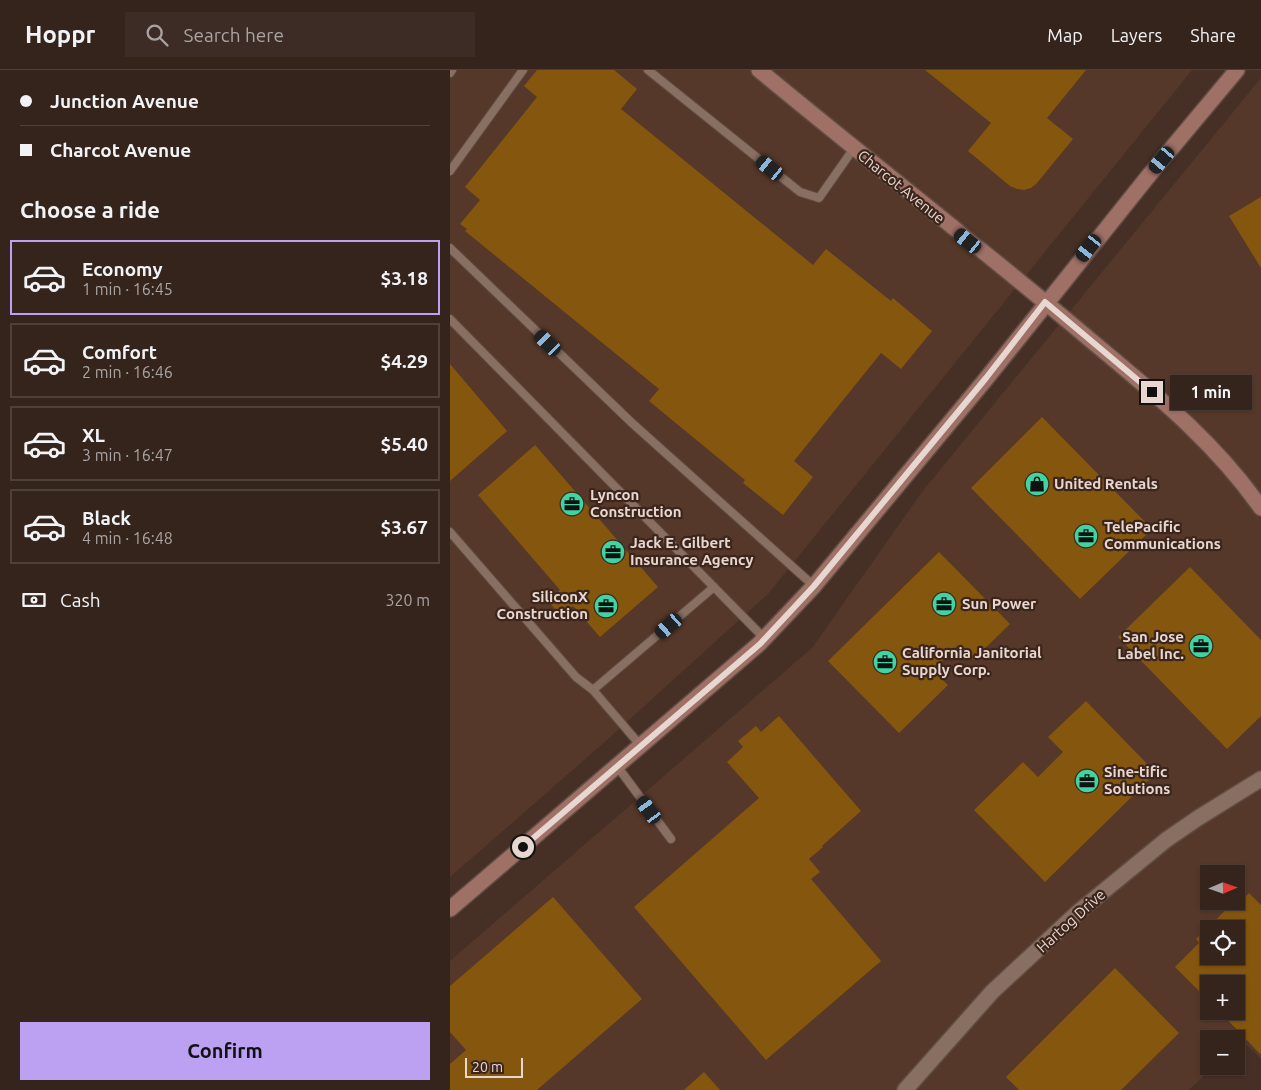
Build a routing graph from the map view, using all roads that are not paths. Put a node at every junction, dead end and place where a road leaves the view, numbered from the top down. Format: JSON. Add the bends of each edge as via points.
{"nodes":[{"id":1,"x":523,"y":70,"type":"edge"},
{"id":2,"x":648,"y":70,"type":"edge"},
{"id":3,"x":759,"y":70,"type":"edge"},
{"id":4,"x":1237,"y":70,"type":"edge"},
{"id":5,"x":854,"y":148,"type":"junction"},
{"id":6,"x":450,"y":171,"type":"edge"},
{"id":7,"x":450,"y":248,"type":"edge"},
{"id":8,"x":1045,"y":302,"type":"junction"},
{"id":9,"x":450,"y":319,"type":"edge"},
{"id":10,"x":1261,"y":508,"type":"edge"},
{"id":11,"x":450,"y":532,"type":"edge"},
{"id":12,"x":814,"y":586,"type":"junction"},
{"id":13,"x":714,"y":587,"type":"junction"},
{"id":14,"x":765,"y":639,"type":"junction"},
{"id":15,"x":594,"y":690,"type":"junction"},
{"id":16,"x":641,"y":746,"type":"junction"},
{"id":17,"x":617,"y":766,"type":"junction"},
{"id":18,"x":1261,"y":779,"type":"edge"},
{"id":19,"x":671,"y":839,"type":"dead end"},
{"id":20,"x":450,"y":910,"type":"edge"},
{"id":21,"x":905,"y":1090,"type":"edge"}],
"edges":[{"from":1,"to":6,"type":"lane"},
{"from":2,"to":5,"type":"lane","via":[[800,192],[819,198]]},
{"from":3,"to":5,"type":"street","name":"Charcot Avenue"},
{"from":4,"to":8,"type":"street"},
{"from":5,"to":8,"type":"street","name":"Charcot Avenue"},
{"from":7,"to":12,"type":"lane","via":[[632,423]]},
{"from":8,"to":10,"type":"street","name":"Charcot Avenue","via":[[1178,414],[1240,479]]},
{"from":8,"to":12,"type":"street"},
{"from":9,"to":13,"type":"lane"},
{"from":11,"to":15,"type":"lane","via":[[576,677]]},
{"from":12,"to":14,"type":"street"},
{"from":13,"to":14,"type":"lane"},
{"from":13,"to":15,"type":"lane"},
{"from":14,"to":16,"type":"street"},
{"from":15,"to":16,"type":"lane"},
{"from":16,"to":17,"type":"street"},
{"from":17,"to":19,"type":"lane"},
{"from":17,"to":20,"type":"street"},
{"from":18,"to":21,"type":"street","name":"Hartog Drive","via":[[1166,840],[1077,913],[992,992]]}]}
